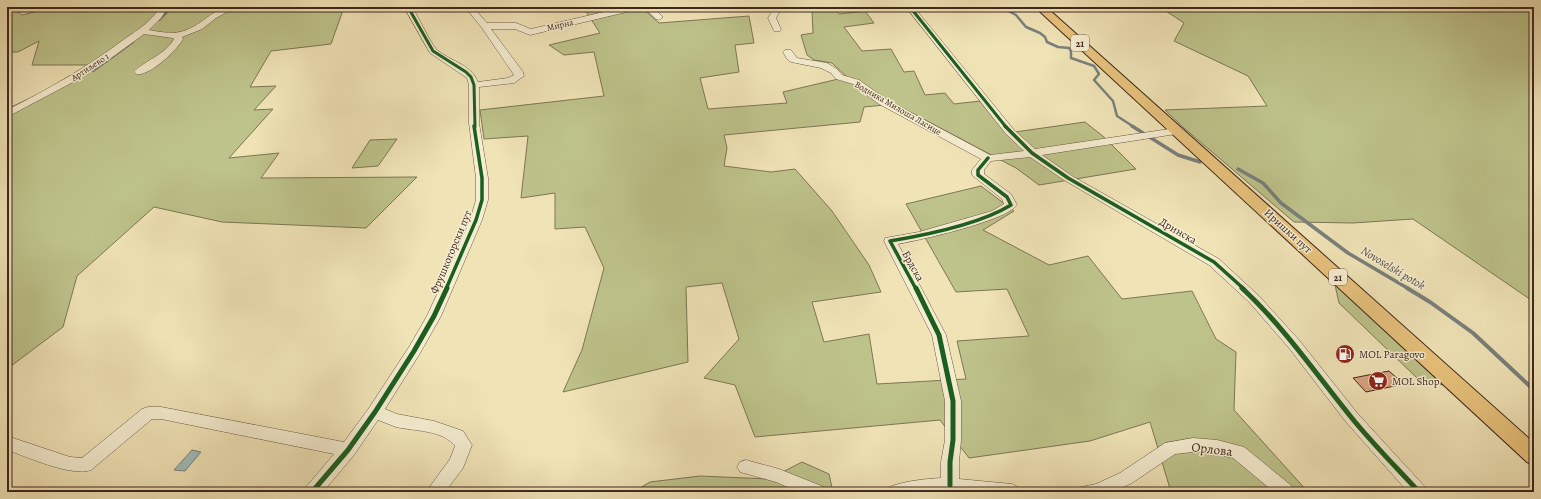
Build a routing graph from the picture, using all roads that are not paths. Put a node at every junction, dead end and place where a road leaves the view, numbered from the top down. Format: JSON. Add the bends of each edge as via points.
{"nodes":[{"id":1,"x":164,"y":7,"type":"edge"},
{"id":2,"x":232,"y":7,"type":"edge"},
{"id":3,"x":408,"y":7,"type":"edge"},
{"id":4,"x":469,"y":7,"type":"edge"},
{"id":5,"x":636,"y":7,"type":"edge"},
{"id":6,"x":648,"y":7,"type":"edge"},
{"id":7,"x":774,"y":7,"type":"edge"},
{"id":8,"x":910,"y":7,"type":"edge"},
{"id":9,"x":1040,"y":7,"type":"edge"},
{"id":10,"x":597,"y":16,"type":"junction"},
{"id":11,"x":659,"y":17,"type":"dead end"},
{"id":12,"x":602,"y":25,"type":"dead end"},
{"id":13,"x":485,"y":26,"type":"junction"},
{"id":14,"x":778,"y":29,"type":"dead end"},
{"id":15,"x":142,"y":31,"type":"junction"},
{"id":16,"x":176,"y":36,"type":"junction"},
{"id":17,"x":788,"y":52,"type":"dead end"},
{"id":18,"x":138,"y":72,"type":"dead end"},
{"id":19,"x":474,"y":85,"type":"junction"},
{"id":20,"x":7,"y":114,"type":"edge"},
{"id":21,"x":1176,"y":131,"type":"junction"},
{"id":22,"x":1032,"y":153,"type":"junction"},
{"id":23,"x":988,"y":158,"type":"junction"},
{"id":24,"x":375,"y":412,"type":"junction"},
{"id":25,"x":7,"y":443,"type":"edge"},
{"id":26,"x":348,"y":450,"type":"junction"},
{"id":27,"x":1534,"y":456,"type":"edge"},
{"id":28,"x":746,"y":467,"type":"dead end"},
{"id":29,"x":950,"y":485,"type":"junction"},
{"id":30,"x":312,"y":492,"type":"edge"},
{"id":31,"x":435,"y":492,"type":"edge"},
{"id":32,"x":818,"y":492,"type":"edge"},
{"id":33,"x":895,"y":492,"type":"edge"},
{"id":34,"x":1012,"y":492,"type":"edge"},
{"id":35,"x":1087,"y":492,"type":"edge"},
{"id":36,"x":1287,"y":492,"type":"edge"},
{"id":37,"x":1419,"y":492,"type":"edge"}],
"edges":[{"from":1,"to":15,"type":"street","name":"Артиљево 1"},
{"from":2,"to":16,"type":"street","via":[[213,16],[199,27]]},
{"from":3,"to":19,"type":"street","via":[[433,51],[466,72]]},
{"from":4,"to":13,"type":"street"},
{"from":5,"to":10,"type":"street","name":"Мирна"},
{"from":6,"to":11,"type":"street"},
{"from":7,"to":14,"type":"street","via":[[775,13],[772,18]]},
{"from":8,"to":22,"type":"street","name":"Дринска","via":[[1010,132]]},
{"from":9,"to":21,"type":"main road","name":"Иришки пут","number":"21"},
{"from":10,"to":12,"type":"street"},
{"from":10,"to":13,"type":"street","name":"Мирна","via":[[530,32],[516,26]]},
{"from":13,"to":19,"type":"street","via":[[519,76],[511,81]]},
{"from":15,"to":16,"type":"street"},
{"from":15,"to":20,"type":"street","name":"Артиљево 1","via":[[73,80]]},
{"from":16,"to":18,"type":"street","via":[[180,39],[178,42],[149,67]]},
{"from":17,"to":23,"type":"street","name":"Водника Милоша Ласице","via":[[794,60],[824,64],[839,77],[856,82],[883,102]]},
{"from":19,"to":24,"type":"street","name":"Фрушкогорски пут","via":[[474,123],[482,178],[482,200],[476,220],[434,316]]},
{"from":21,"to":22,"type":"street"},
{"from":21,"to":27,"type":"main road","name":"Иришки пут","number":"21"},
{"from":22,"to":23,"type":"street"},
{"from":22,"to":37,"type":"street","name":"Дринска","via":[[1068,178],[1214,262],[1264,310],[1352,418]]},
{"from":23,"to":29,"type":"street","name":"Брдска","via":[[978,170],[978,175],[1007,197],[1011,205],[1007,209],[920,236],[890,242],[939,335],[953,401]]},
{"from":24,"to":26,"type":"street","name":"Фрушкогорски пут"},
{"from":24,"to":31,"type":"street","via":[[395,420],[440,429],[457,436],[464,445],[457,463]]},
{"from":25,"to":26,"type":"street","via":[[70,464],[85,465],[148,414],[161,413]]},
{"from":26,"to":30,"type":"street","name":"Фрушкогорски пут"},
{"from":28,"to":32,"type":"street","via":[[779,476]]},
{"from":29,"to":33,"type":"street","via":[[925,486]]},
{"from":29,"to":34,"type":"street"},
{"from":35,"to":36,"type":"street","name":"Орлова","via":[[1098,491],[1126,478],[1170,448],[1193,445],[1238,452]]}]}
